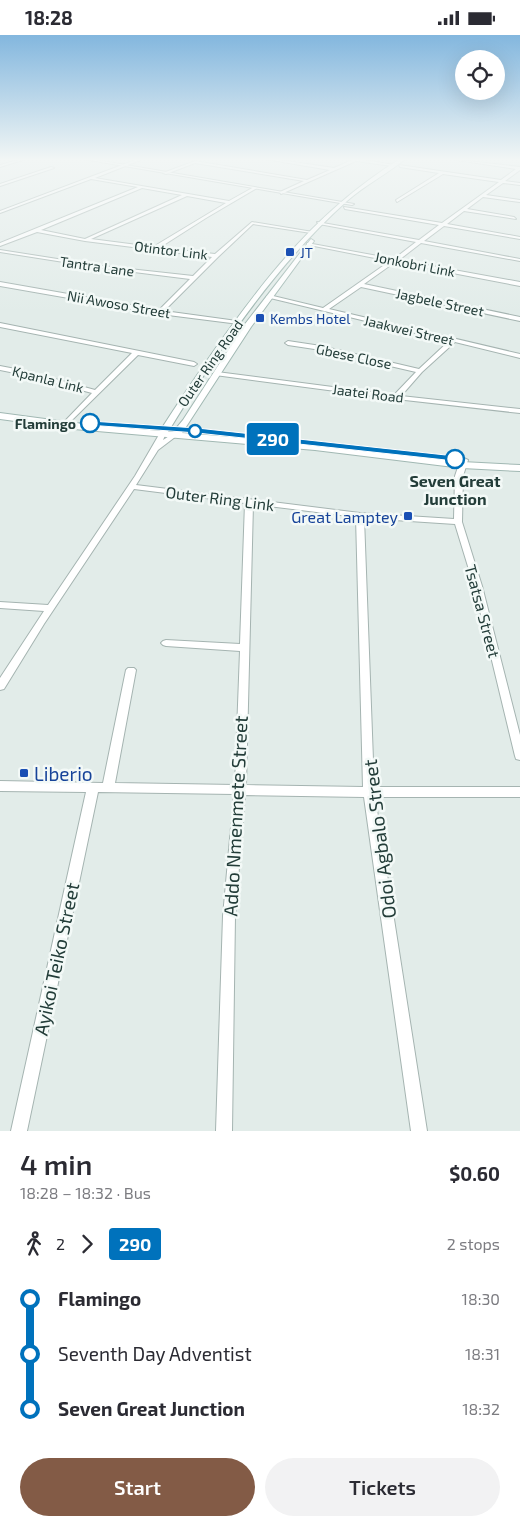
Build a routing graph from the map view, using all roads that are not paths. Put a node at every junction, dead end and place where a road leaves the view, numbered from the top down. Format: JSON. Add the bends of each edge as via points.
{"nodes":[{"id":1,"x":85,"y":210,"type":"edge"},
{"id":2,"x":152,"y":210,"type":"edge"},
{"id":3,"x":215,"y":210,"type":"edge"},
{"id":4,"x":339,"y":210,"type":"edge"},
{"id":5,"x":365,"y":210,"type":"edge"},
{"id":6,"x":464,"y":210,"type":"joint"},
{"id":7,"x":514,"y":218,"type":"dead end"},
{"id":8,"x":324,"y":223,"type":"junction"},
{"id":9,"x":440,"y":225,"type":"junction"},
{"id":10,"x":36,"y":230,"type":"junction"},
{"id":11,"x":311,"y":232,"type":"junction"},
{"id":12,"x":520,"y":239,"type":"edge"},
{"id":13,"x":86,"y":240,"type":"junction"},
{"id":14,"x":420,"y":242,"type":"junction"},
{"id":15,"x":309,"y":244,"type":"junction"},
{"id":16,"x":0,"y":245,"type":"edge"},
{"id":17,"x":156,"y":248,"type":"junction"},
{"id":18,"x":0,"y":251,"type":"edge"},
{"id":19,"x":216,"y":255,"type":"junction"},
{"id":20,"x":520,"y":260,"type":"edge"},
{"id":21,"x":396,"y":261,"type":"junction"},
{"id":22,"x":194,"y":278,"type":"junction"},
{"id":23,"x":0,"y":284,"type":"edge"},
{"id":24,"x":520,"y":284,"type":"edge"},
{"id":25,"x":361,"y":285,"type":"junction"},
{"id":26,"x":269,"y":297,"type":"junction"},
{"id":27,"x":324,"y":310,"type":"junction"},
{"id":28,"x":160,"y":312,"type":"junction"},
{"id":29,"x":520,"y":319,"type":"edge"},
{"id":30,"x":237,"y":323,"type":"junction"},
{"id":31,"x":0,"y":325,"type":"edge"},
{"id":32,"x":453,"y":341,"type":"junction"},
{"id":33,"x":288,"y":343,"type":"dead end"},
{"id":34,"x":137,"y":352,"type":"junction"},
{"id":35,"x":520,"y":356,"type":"edge"},
{"id":36,"x":194,"y":364,"type":"dead end"},
{"id":37,"x":0,"y":368,"type":"edge"},
{"id":38,"x":420,"y":371,"type":"junction"},
{"id":39,"x":217,"y":374,"type":"junction"},
{"id":40,"x":96,"y":392,"type":"junction"},
{"id":41,"x":396,"y":397,"type":"junction"},
{"id":42,"x":520,"y":411,"type":"edge"},
{"id":43,"x":0,"y":416,"type":"edge"},
{"id":44,"x":67,"y":424,"type":"junction"},
{"id":45,"x":164,"y":431,"type":"junction"},
{"id":46,"x":178,"y":432,"type":"junction"},
{"id":47,"x":155,"y":450,"type":"junction"},
{"id":48,"x":463,"y":463,"type":"junction"},
{"id":49,"x":520,"y":468,"type":"edge"},
{"id":50,"x":132,"y":487,"type":"junction"},
{"id":51,"x":249,"y":501,"type":"junction"},
{"id":52,"x":360,"y":515,"type":"junction"},
{"id":53,"x":458,"y":522,"type":"junction"},
{"id":54,"x":0,"y":605,"type":"edge"},
{"id":55,"x":50,"y":608,"type":"junction"},
{"id":56,"x":166,"y":643,"type":"dead end"},
{"id":57,"x":243,"y":648,"type":"junction"},
{"id":58,"x":131,"y":670,"type":"dead end"},
{"id":59,"x":0,"y":686,"type":"edge"},
{"id":60,"x":520,"y":756,"type":"edge"},
{"id":61,"x":0,"y":786,"type":"edge"},
{"id":62,"x":93,"y":787,"type":"junction"},
{"id":63,"x":108,"y":787,"type":"junction"},
{"id":64,"x":240,"y":790,"type":"junction"},
{"id":65,"x":369,"y":792,"type":"junction"},
{"id":66,"x":520,"y":792,"type":"edge"},
{"id":67,"x":19,"y":1131,"type":"edge"},
{"id":68,"x":224,"y":1131,"type":"edge"},
{"id":69,"x":418,"y":1131,"type":"edge"}],
"edges":[{"from":1,"to":10,"type":"street"},
{"from":2,"to":13,"type":"street"},
{"from":3,"to":17,"type":"street"},
{"from":4,"to":8,"type":"main road","name":"Outer Ring Road"},
{"from":5,"to":9,"type":"street"},
{"from":6,"to":7,"type":"street"},
{"from":6,"to":9,"type":"street"},
{"from":8,"to":11,"type":"main road","name":"Outer Ring Road"},
{"from":8,"to":14,"type":"street"},
{"from":8,"to":15,"type":"main road","name":"Outer Ring Road"},
{"from":9,"to":12,"type":"street"},
{"from":9,"to":14,"type":"street"},
{"from":10,"to":13,"type":"street","name":"Otintor Link"},
{"from":10,"to":16,"type":"street"},
{"from":11,"to":19,"type":"street","via":[[252,223]]},
{"from":11,"to":30,"type":"main road","name":"Outer Ring Road"},
{"from":13,"to":17,"type":"street","name":"Otintor Link"},
{"from":14,"to":20,"type":"street"},
{"from":14,"to":21,"type":"street"},
{"from":15,"to":21,"type":"street","name":"Jonkobri Link"},
{"from":15,"to":26,"type":"main road","name":"Outer Ring Road"},
{"from":17,"to":19,"type":"street","name":"Otintor Link"},
{"from":18,"to":22,"type":"street","name":"Tantra Lane"},
{"from":19,"to":22,"type":"street"},
{"from":21,"to":24,"type":"street","name":"Jonkobri Link"},
{"from":21,"to":25,"type":"street"},
{"from":22,"to":28,"type":"street"},
{"from":23,"to":28,"type":"street","name":"Nii Awoso Street"},
{"from":25,"to":27,"type":"street"},
{"from":25,"to":29,"type":"street","name":"Jagbele Street"},
{"from":26,"to":27,"type":"street","name":"Jaakwei Street"},
{"from":26,"to":39,"type":"main road","name":"Outer Ring Road"},
{"from":27,"to":32,"type":"street","name":"Jaakwei Street"},
{"from":28,"to":30,"type":"street","name":"Nii Awoso Street"},
{"from":30,"to":45,"type":"main road","name":"Outer Ring Road"},
{"from":31,"to":34,"type":"street"},
{"from":32,"to":35,"type":"street","name":"Jaakwei Street"},
{"from":32,"to":38,"type":"street"},
{"from":33,"to":38,"type":"street","name":"Gbese Close"},
{"from":34,"to":36,"type":"street"},
{"from":34,"to":40,"type":"street"},
{"from":37,"to":40,"type":"street","name":"Kpanla Link"},
{"from":38,"to":41,"type":"street"},
{"from":39,"to":41,"type":"street","name":"Jaatei Road"},
{"from":39,"to":46,"type":"main road","name":"Outer Ring Road"},
{"from":40,"to":44,"type":"street"},
{"from":41,"to":42,"type":"street","name":"Jaatei Road"},
{"from":43,"to":44,"type":"main road"},
{"from":44,"to":45,"type":"main road"},
{"from":45,"to":46,"type":"main road"},
{"from":45,"to":47,"type":"street","name":"Outer Ring Road"},
{"from":46,"to":47,"type":"street","name":"Outer Ring Road"},
{"from":46,"to":48,"type":"main road"},
{"from":47,"to":50,"type":"street","name":"Outer Ring Road"},
{"from":48,"to":49,"type":"main road"},
{"from":48,"to":53,"type":"street","name":"Tsatsa Street","via":[[457,499]]},
{"from":50,"to":51,"type":"street","name":"Outer Ring Link"},
{"from":50,"to":55,"type":"street","name":"Outer Ring Road"},
{"from":51,"to":52,"type":"street","name":"Outer Ring Link"},
{"from":51,"to":57,"type":"street","name":"Addo Nmenmete Street"},
{"from":52,"to":53,"type":"street","name":"Outer Ring Link"},
{"from":52,"to":65,"type":"street","name":"Odoi Agbalo Street"},
{"from":53,"to":60,"type":"street","name":"Tsatsa Street","via":[[478,586]]},
{"from":54,"to":55,"type":"street"},
{"from":55,"to":59,"type":"street","name":"Outer Ring Road"},
{"from":56,"to":57,"type":"street"},
{"from":57,"to":64,"type":"street","name":"Addo Nmenmete Street"},
{"from":58,"to":63,"type":"street"},
{"from":61,"to":62,"type":"street"},
{"from":62,"to":63,"type":"street"},
{"from":62,"to":67,"type":"street","name":"Ayikoi Teiko Street"},
{"from":63,"to":64,"type":"street"},
{"from":64,"to":65,"type":"street"},
{"from":64,"to":68,"type":"street","name":"Addo Nmenmete Street","via":[[229,916]]},
{"from":65,"to":66,"type":"street"},
{"from":65,"to":69,"type":"street","name":"Odoi Agbalo Street"}]}
